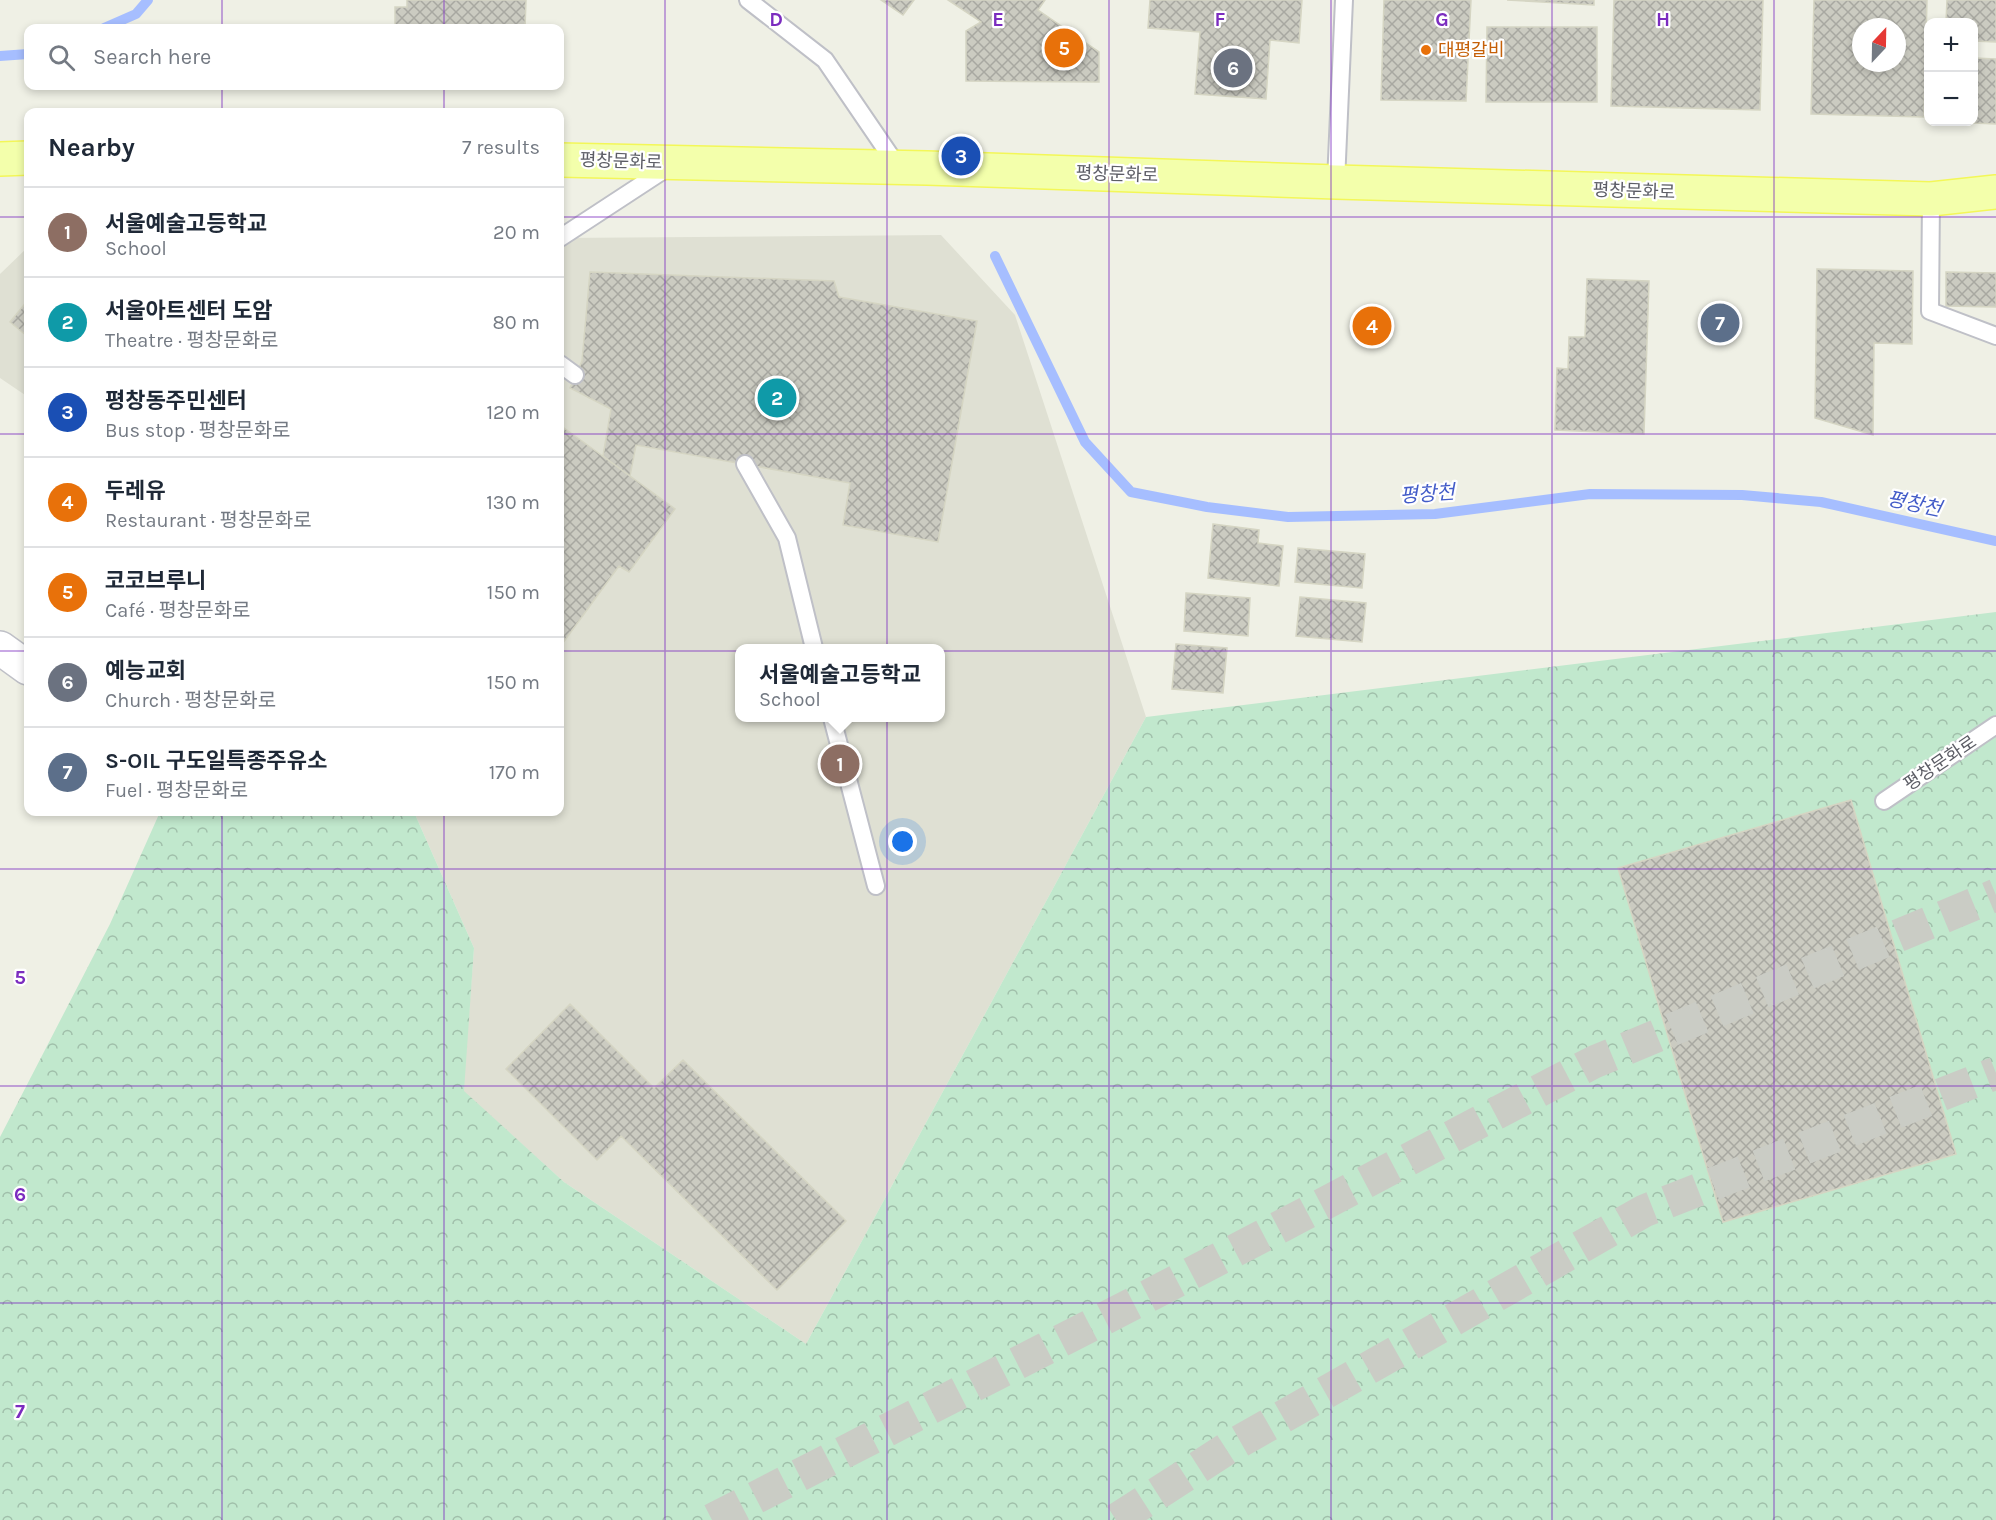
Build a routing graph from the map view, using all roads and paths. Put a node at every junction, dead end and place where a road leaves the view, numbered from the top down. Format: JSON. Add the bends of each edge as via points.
{"nodes":[{"id":1,"x":748,"y":0,"type":"edge"},
{"id":2,"x":1344,"y":0,"type":"edge"},
{"id":3,"x":24,"y":158,"type":"edge"},
{"id":4,"x":0,"y":159,"type":"edge"},
{"id":5,"x":564,"y":160,"type":"edge"},
{"id":6,"x":676,"y":163,"type":"junction"},
{"id":7,"x":898,"y":168,"type":"junction"},
{"id":8,"x":1336,"y":182,"type":"junction"},
{"id":9,"x":1996,"y":192,"type":"edge"},
{"id":10,"x":1931,"y":199,"type":"junction"},
{"id":11,"x":564,"y":235,"type":"edge"},
{"id":12,"x":1996,"y":336,"type":"edge"},
{"id":13,"x":564,"y":367,"type":"edge"},
{"id":14,"x":575,"y":375,"type":"dead end"},
{"id":15,"x":745,"y":464,"type":"dead end"},
{"id":16,"x":813,"y":644,"type":"edge"},
{"id":17,"x":0,"y":648,"type":"edge"},
{"id":18,"x":24,"y":665,"type":"edge"},
{"id":19,"x":833,"y":722,"type":"edge"},
{"id":20,"x":1996,"y":725,"type":"edge"},
{"id":21,"x":1884,"y":801,"type":"dead end"},
{"id":22,"x":876,"y":886,"type":"dead end"}],
"edges":[{"from":1,"to":7,"type":"lane","via":[[825,60]]},
{"from":2,"to":8,"type":"lane"},
{"from":3,"to":4,"type":"main road"},
{"from":5,"to":6,"type":"main road","name":"평창문화로"},
{"from":6,"to":7,"type":"main road","name":"평창문화로"},
{"from":6,"to":11,"type":"lane"},
{"from":7,"to":8,"type":"main road","name":"평창문화로"},
{"from":8,"to":10,"type":"main road","name":"평창문화로"},
{"from":9,"to":10,"type":"main road","name":"평창문화로"},
{"from":10,"to":12,"type":"lane","via":[[1930,311]]},
{"from":13,"to":14,"type":"lane"},
{"from":15,"to":16,"type":"lane","via":[[787,538]]},
{"from":17,"to":18,"type":"street"},
{"from":19,"to":22,"type":"lane"},
{"from":20,"to":21,"type":"lane","name":"평창문화로"}]}
